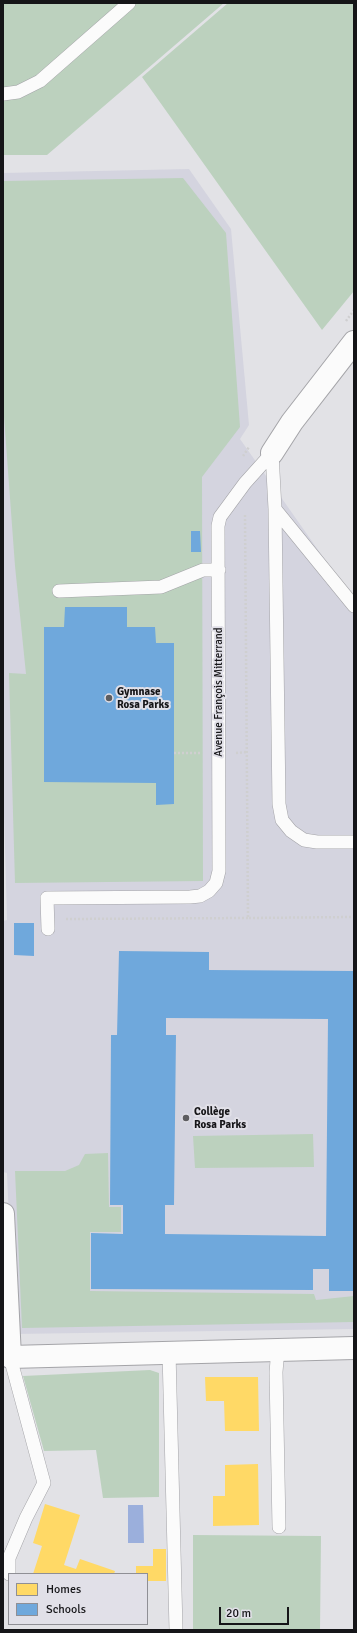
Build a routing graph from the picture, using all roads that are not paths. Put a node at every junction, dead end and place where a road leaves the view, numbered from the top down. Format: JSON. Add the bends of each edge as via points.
{"nodes":[{"id":1,"x":129,"y":3,"type":"edge"},
{"id":2,"x":3,"y":94,"type":"edge"},
{"id":3,"x":354,"y":342,"type":"edge"},
{"id":4,"x":272,"y":453,"type":"junction"},
{"id":5,"x":275,"y":509,"type":"junction"},
{"id":6,"x":218,"y":570,"type":"junction"},
{"id":7,"x":59,"y":590,"type":"dead end"},
{"id":8,"x":354,"y":606,"type":"edge"},
{"id":9,"x":354,"y":842,"type":"edge"},
{"id":10,"x":48,"y":929,"type":"dead end"},
{"id":11,"x":3,"y":1214,"type":"edge"},
{"id":12,"x":354,"y":1348,"type":"edge"},
{"id":13,"x":278,"y":1349,"type":"junction"},
{"id":14,"x":169,"y":1352,"type":"junction"},
{"id":15,"x":10,"y":1357,"type":"junction"},
{"id":16,"x":279,"y":1527,"type":"dead end"},
{"id":17,"x":9,"y":1573,"type":"edge"},
{"id":18,"x":176,"y":1630,"type":"edge"}],
"edges":[{"from":1,"to":2,"type":"lane","via":[[40,81],[18,92]]},
{"from":3,"to":4,"type":"street","name":"Avenue François Mitterrand","via":[[292,422]]},
{"from":4,"to":5,"type":"lane"},
{"from":4,"to":6,"type":"lane","name":"Avenue François Mitterrand","via":[[245,483],[220,517]]},
{"from":5,"to":8,"type":"lane"},
{"from":5,"to":9,"type":"lane","via":[[279,804],[282,820],[291,831],[304,840]]},
{"from":6,"to":7,"type":"lane","via":[[203,570],[161,587]]},
{"from":6,"to":10,"type":"lane","name":"Avenue François Mitterrand","via":[[219,871],[216,883],[200,896],[190,897],[47,898]]},
{"from":11,"to":15,"type":"street"},
{"from":12,"to":13,"type":"street"},
{"from":13,"to":14,"type":"street"},
{"from":13,"to":16,"type":"lane","via":[[276,1372]]},
{"from":14,"to":15,"type":"street"},
{"from":14,"to":18,"type":"lane"},
{"from":15,"to":17,"type":"lane","via":[[44,1483],[9,1558]]}]}
